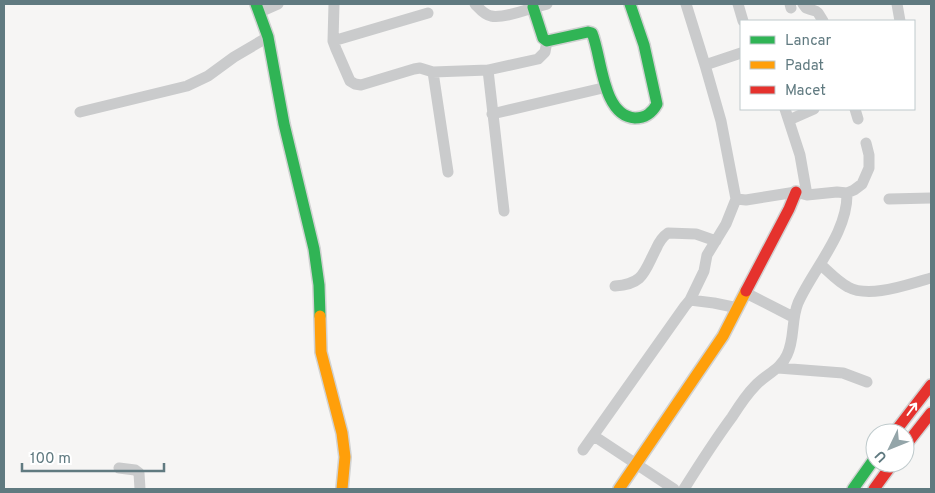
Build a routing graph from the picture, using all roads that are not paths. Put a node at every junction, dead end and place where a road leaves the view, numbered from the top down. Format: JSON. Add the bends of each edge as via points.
{"nodes":[{"id":1,"x":278,"y":4,"type":"edge"},
{"id":2,"x":334,"y":4,"type":"edge"},
{"id":3,"x":475,"y":4,"type":"edge"},
{"id":4,"x":547,"y":4,"type":"edge"},
{"id":5,"x":632,"y":4,"type":"edge"},
{"id":6,"x":686,"y":4,"type":"edge"},
{"id":7,"x":738,"y":4,"type":"edge"},
{"id":8,"x":804,"y":4,"type":"edge"},
{"id":9,"x":896,"y":4,"type":"edge"},
{"id":10,"x":533,"y":7,"type":"junction"},
{"id":11,"x":258,"y":8,"type":"edge"},
{"id":12,"x":428,"y":13,"type":"dead end"},
{"id":13,"x":743,"y":20,"type":"edge"},
{"id":14,"x":822,"y":20,"type":"edge"},
{"id":15,"x":900,"y":20,"type":"edge"},
{"id":16,"x":268,"y":37,"type":"junction"},
{"id":17,"x":334,"y":41,"type":"junction"},
{"id":18,"x":547,"y":41,"type":"junction"},
{"id":19,"x":740,"y":53,"type":"edge"},
{"id":20,"x":705,"y":65,"type":"junction"},
{"id":21,"x":488,"y":70,"type":"junction"},
{"id":22,"x":433,"y":72,"type":"junction"},
{"id":23,"x":607,"y":87,"type":"junction"},
{"id":24,"x":809,"y":110,"type":"edge"},
{"id":25,"x":80,"y":112,"type":"dead end"},
{"id":26,"x":492,"y":114,"type":"junction"},
{"id":27,"x":787,"y":114,"type":"edge"},
{"id":28,"x":866,"y":143,"type":"dead end"},
{"id":29,"x":448,"y":172,"type":"dead end"},
{"id":30,"x":796,"y":192,"type":"junction"},
{"id":31,"x":847,"y":194,"type":"junction"},
{"id":32,"x":808,"y":195,"type":"junction"},
{"id":33,"x":931,"y":198,"type":"edge"},
{"id":34,"x":736,"y":199,"type":"junction"},
{"id":35,"x":889,"y":199,"type":"dead end"},
{"id":36,"x":504,"y":211,"type":"dead end"},
{"id":37,"x":716,"y":241,"type":"junction"},
{"id":38,"x":821,"y":265,"type":"junction"},
{"id":39,"x":931,"y":278,"type":"edge"},
{"id":40,"x":615,"y":286,"type":"dead end"},
{"id":41,"x":746,"y":293,"type":"junction"},
{"id":42,"x":690,"y":300,"type":"junction"},
{"id":43,"x":738,"y":308,"type":"junction"},
{"id":44,"x":793,"y":317,"type":"junction"},
{"id":45,"x":778,"y":368,"type":"junction"},
{"id":46,"x":867,"y":382,"type":"dead end"},
{"id":47,"x":931,"y":385,"type":"edge"},
{"id":48,"x":931,"y":413,"type":"edge"},
{"id":49,"x":902,"y":423,"type":"edge"},
{"id":50,"x":915,"y":433,"type":"edge"},
{"id":51,"x":594,"y":436,"type":"junction"},
{"id":52,"x":583,"y":450,"type":"dead end"},
{"id":53,"x":636,"y":463,"type":"junction"},
{"id":54,"x":119,"y":468,"type":"dead end"},
{"id":55,"x":865,"y":472,"type":"edge"},
{"id":56,"x":886,"y":473,"type":"edge"},
{"id":57,"x":140,"y":489,"type":"edge"},
{"id":58,"x":342,"y":489,"type":"edge"},
{"id":59,"x":619,"y":489,"type":"edge"},
{"id":60,"x":674,"y":489,"type":"edge"},
{"id":61,"x":684,"y":489,"type":"edge"},
{"id":62,"x":853,"y":489,"type":"edge"},
{"id":63,"x":874,"y":489,"type":"edge"}],
"edges":[{"from":1,"to":11,"type":"street"},
{"from":2,"to":17,"type":"street"},
{"from":3,"to":10,"type":"street","via":[[491,16]]},
{"from":4,"to":10,"type":"street"},
{"from":5,"to":23,"type":"main road","via":[[657,104],[645,117],[623,117],[614,108]]},
{"from":6,"to":20,"type":"street"},
{"from":7,"to":13,"type":"street"},
{"from":8,"to":14,"type":"street","via":[[815,9]]},
{"from":9,"to":15,"type":"street"},
{"from":10,"to":18,"type":"main road","via":[[543,38]]},
{"from":11,"to":16,"type":"main road"},
{"from":12,"to":17,"type":"street"},
{"from":16,"to":25,"type":"street","via":[[187,86]]},
{"from":16,"to":58,"type":"main road","via":[[284,124],[314,249],[319,285],[321,352],[345,457]]},
{"from":17,"to":22,"type":"street","via":[[344,69],[355,84],[420,68]]},
{"from":18,"to":21,"type":"street","via":[[545,52],[538,59]]},
{"from":18,"to":23,"type":"main road","via":[[592,33]]},
{"from":19,"to":20,"type":"street"},
{"from":20,"to":34,"type":"street","via":[[721,121]]},
{"from":21,"to":22,"type":"street"},
{"from":21,"to":26,"type":"street"},
{"from":22,"to":29,"type":"street"},
{"from":23,"to":26,"type":"street"},
{"from":24,"to":27,"type":"street"},
{"from":26,"to":36,"type":"street"},
{"from":27,"to":32,"type":"street"},
{"from":28,"to":31,"type":"street","via":[[869,156],[866,177],[862,184]]},
{"from":30,"to":32,"type":"street"},
{"from":30,"to":34,"type":"street"},
{"from":30,"to":41,"type":"main road"},
{"from":31,"to":32,"type":"street"},
{"from":31,"to":38,"type":"street","via":[[843,217]]},
{"from":33,"to":35,"type":"street"},
{"from":34,"to":37,"type":"street"},
{"from":37,"to":40,"type":"street","via":[[696,234],[668,233],[660,240],[639,280]]},
{"from":37,"to":42,"type":"street","via":[[707,255],[704,271]]},
{"from":38,"to":39,"type":"street","via":[[858,291],[882,290]]},
{"from":38,"to":44,"type":"street"},
{"from":41,"to":43,"type":"main road"},
{"from":41,"to":44,"type":"street"},
{"from":42,"to":43,"type":"street"},
{"from":42,"to":51,"type":"street"},
{"from":43,"to":53,"type":"main road","via":[[716,347]]},
{"from":44,"to":45,"type":"street","via":[[787,355]]},
{"from":45,"to":46,"type":"street","via":[[843,372]]},
{"from":45,"to":61,"type":"street","via":[[754,386]]},
{"from":49,"to":47,"type":"main road","one_way":true},
{"from":48,"to":50,"type":"main road"},
{"from":51,"to":52,"type":"street"},
{"from":51,"to":53,"type":"street"},
{"from":53,"to":59,"type":"main road"},
{"from":53,"to":60,"type":"street"},
{"from":54,"to":57,"type":"street","via":[[139,473]]},
{"from":55,"to":62,"type":"main road"},
{"from":56,"to":63,"type":"main road"}]}
